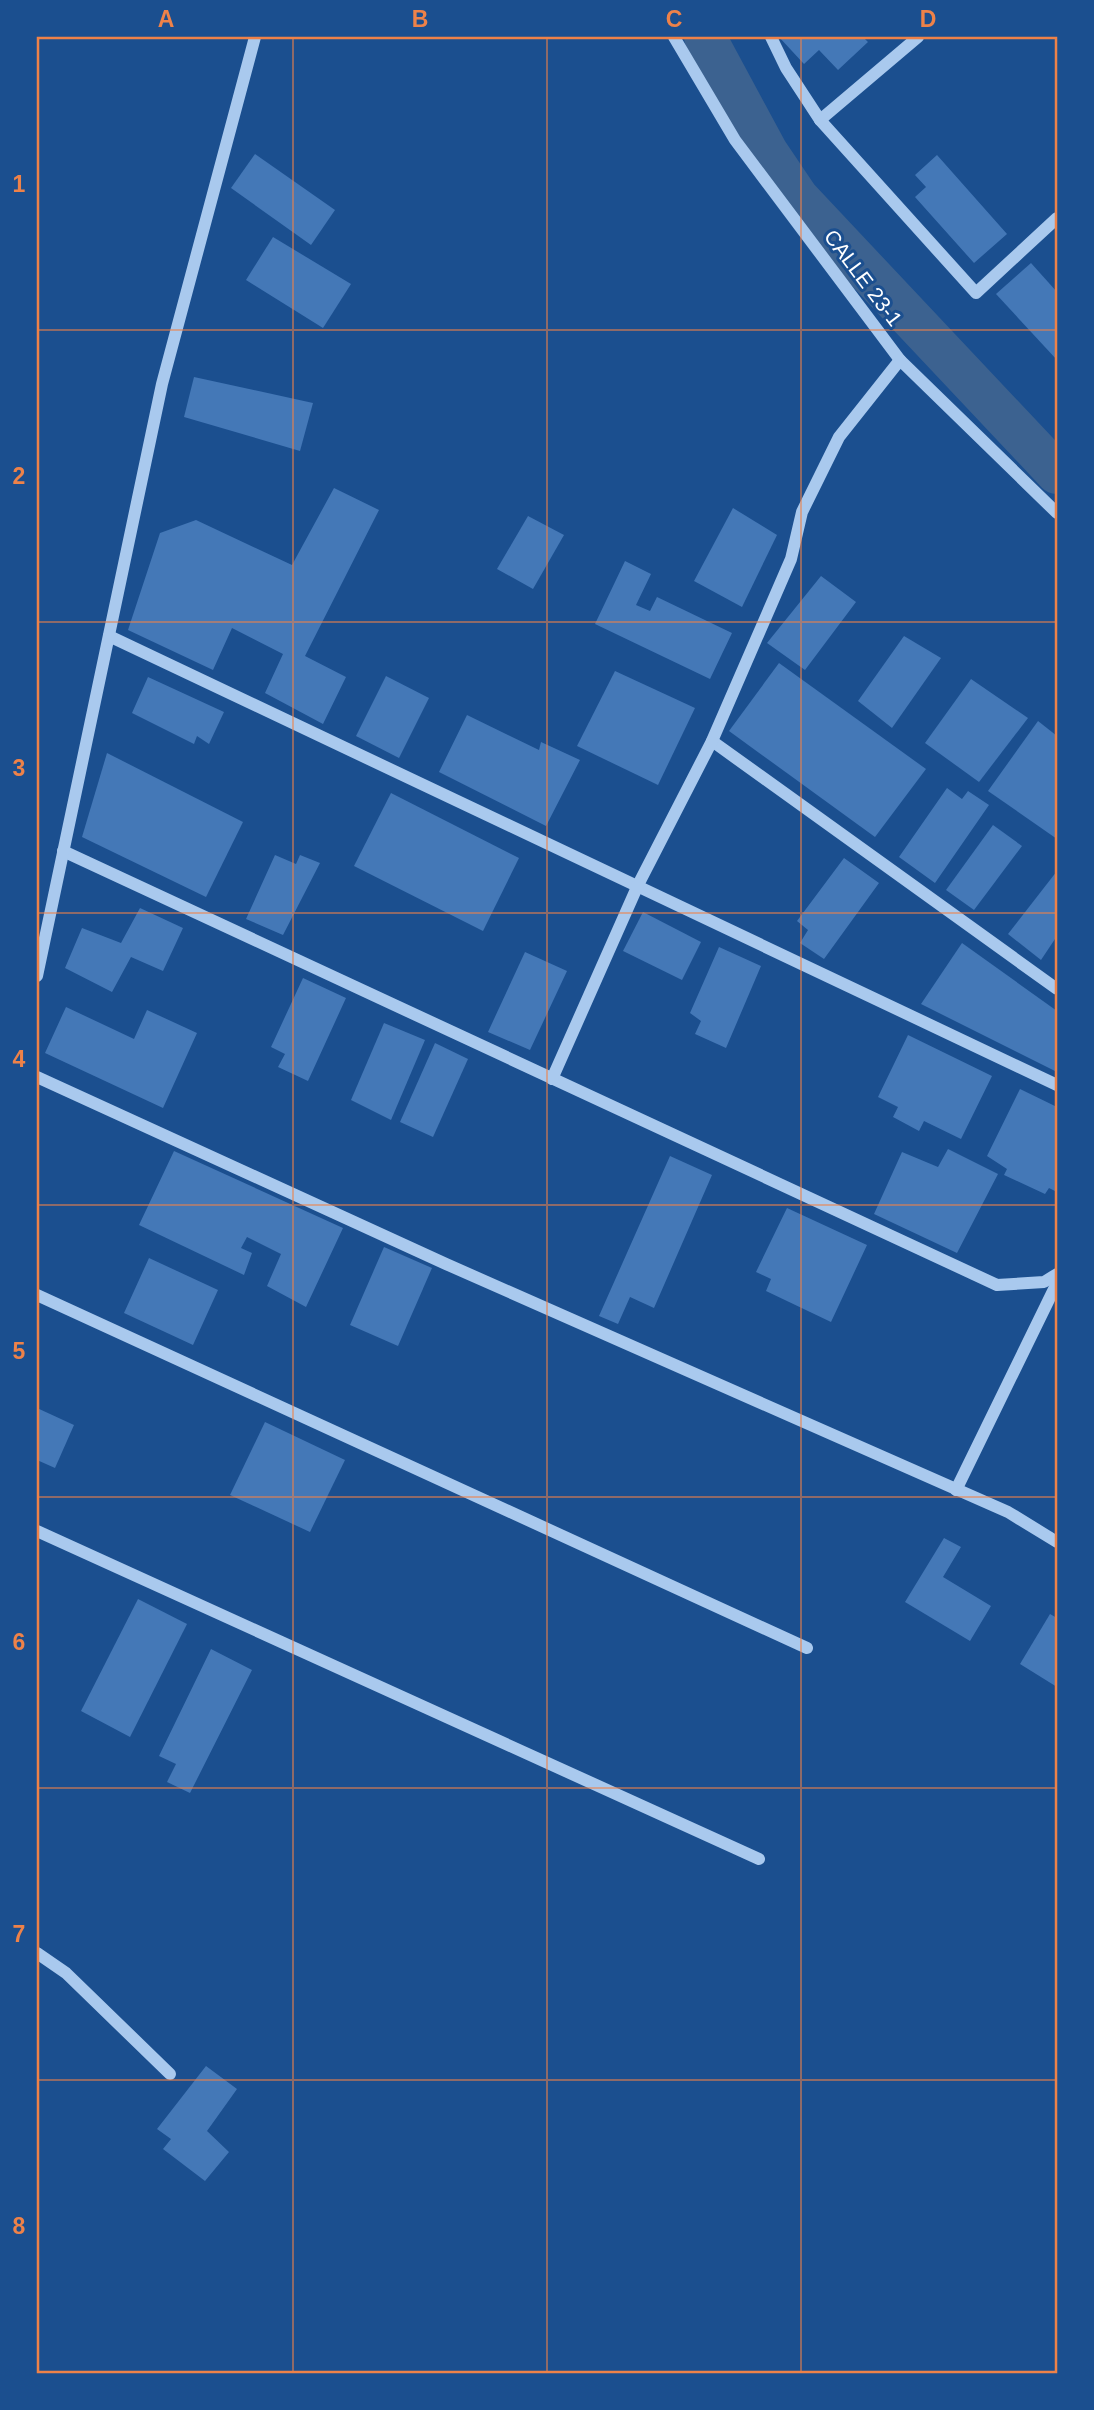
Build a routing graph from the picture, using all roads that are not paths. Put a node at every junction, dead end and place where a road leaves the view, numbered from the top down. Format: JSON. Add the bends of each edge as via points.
{"nodes":[{"id":1,"x":255,"y":37,"type":"edge"},
{"id":2,"x":674,"y":37,"type":"edge"},
{"id":3,"x":771,"y":37,"type":"edge"},
{"id":4,"x":918,"y":37,"type":"edge"},
{"id":5,"x":820,"y":120,"type":"junction"},
{"id":6,"x":1057,"y":218,"type":"edge"},
{"id":7,"x":900,"y":360,"type":"junction"},
{"id":8,"x":1057,"y":513,"type":"edge"},
{"id":9,"x":109,"y":636,"type":"junction"},
{"id":10,"x":712,"y":741,"type":"junction"},
{"id":11,"x":63,"y":851,"type":"junction"},
{"id":12,"x":638,"y":885,"type":"junction"},
{"id":13,"x":37,"y":976,"type":"edge"},
{"id":14,"x":1057,"y":989,"type":"edge"},
{"id":15,"x":37,"y":1077,"type":"edge"},
{"id":16,"x":552,"y":1079,"type":"junction"},
{"id":17,"x":1057,"y":1085,"type":"edge"},
{"id":18,"x":1057,"y":1274,"type":"edge"},
{"id":19,"x":1057,"y":1283,"type":"edge"},
{"id":20,"x":37,"y":1295,"type":"edge"},
{"id":21,"x":957,"y":1490,"type":"junction"},
{"id":22,"x":37,"y":1531,"type":"edge"},
{"id":23,"x":1057,"y":1542,"type":"edge"},
{"id":24,"x":807,"y":1648,"type":"dead end"},
{"id":25,"x":759,"y":1859,"type":"dead end"},
{"id":26,"x":37,"y":1953,"type":"edge"},
{"id":27,"x":170,"y":2074,"type":"dead end"}],
"edges":[{"from":1,"to":9,"type":"street","via":[[162,384]]},
{"from":2,"to":7,"type":"street","name":"CALLE 23-1","via":[[736,140]]},
{"from":3,"to":5,"type":"street"},
{"from":4,"to":5,"type":"street"},
{"from":5,"to":6,"type":"street","via":[[976,293]]},
{"from":7,"to":8,"type":"street","name":"CALLE 23-1"},
{"from":7,"to":10,"type":"street","via":[[839,438],[802,512],[791,558]]},
{"from":9,"to":11,"type":"street"},
{"from":9,"to":12,"type":"street"},
{"from":10,"to":12,"type":"street"},
{"from":10,"to":14,"type":"street"},
{"from":11,"to":13,"type":"street"},
{"from":11,"to":16,"type":"street"},
{"from":12,"to":16,"type":"street"},
{"from":12,"to":17,"type":"street"},
{"from":15,"to":21,"type":"street"},
{"from":16,"to":18,"type":"street","via":[[997,1285],[1044,1282]]},
{"from":19,"to":21,"type":"street"},
{"from":20,"to":24,"type":"street"},
{"from":21,"to":23,"type":"street","via":[[1008,1512]]},
{"from":22,"to":25,"type":"street"},
{"from":26,"to":27,"type":"street","via":[[66,1973]]}]}
